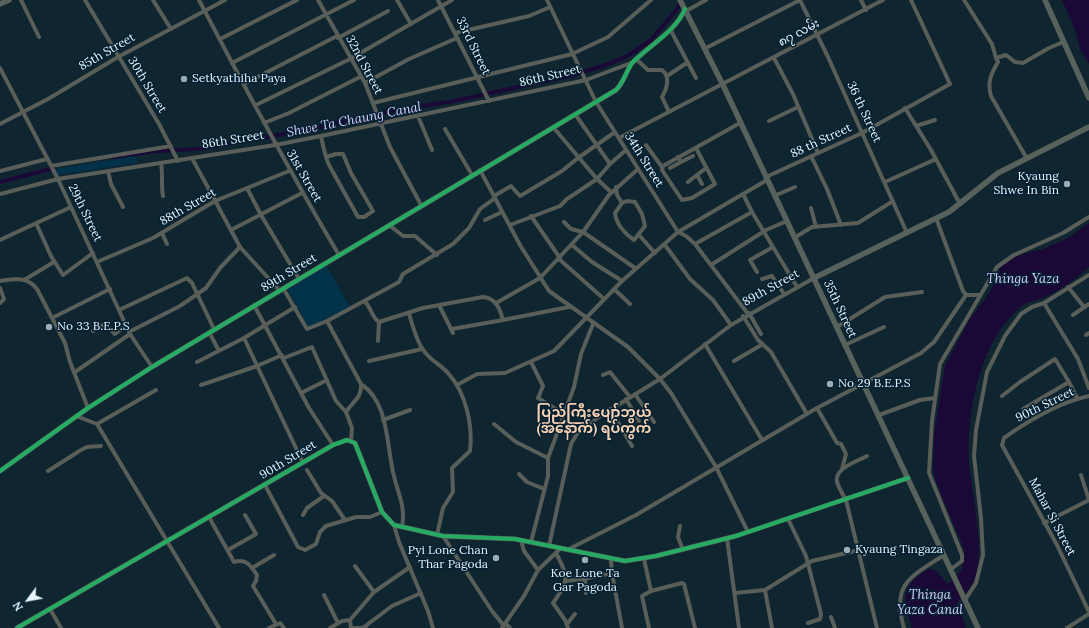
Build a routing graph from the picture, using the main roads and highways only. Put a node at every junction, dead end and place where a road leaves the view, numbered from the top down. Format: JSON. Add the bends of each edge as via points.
{"nodes":[{"id":1,"x":9,"y":0,"type":"edge"},
{"id":2,"x":1046,"y":0,"type":"edge"},
{"id":3,"x":0,"y":4,"type":"edge"},
{"id":4,"x":684,"y":5,"type":"edge"},
{"id":5,"x":1089,"y":98,"type":"edge"},
{"id":6,"x":1089,"y":127,"type":"edge"},
{"id":7,"x":814,"y":278,"type":"junction"},
{"id":8,"x":978,"y":628,"type":"edge"}],
"edges":[{"from":1,"to":3,"type":"main road"},
{"from":2,"to":5,"type":"main road"},
{"from":4,"to":7,"type":"main road","name":"35th Street"},
{"from":6,"to":7,"type":"main road","name":"89th Street","via":[[1026,157],[992,177],[960,204],[936,218]]},
{"from":7,"to":8,"type":"main road","name":"35th Street"}]}
